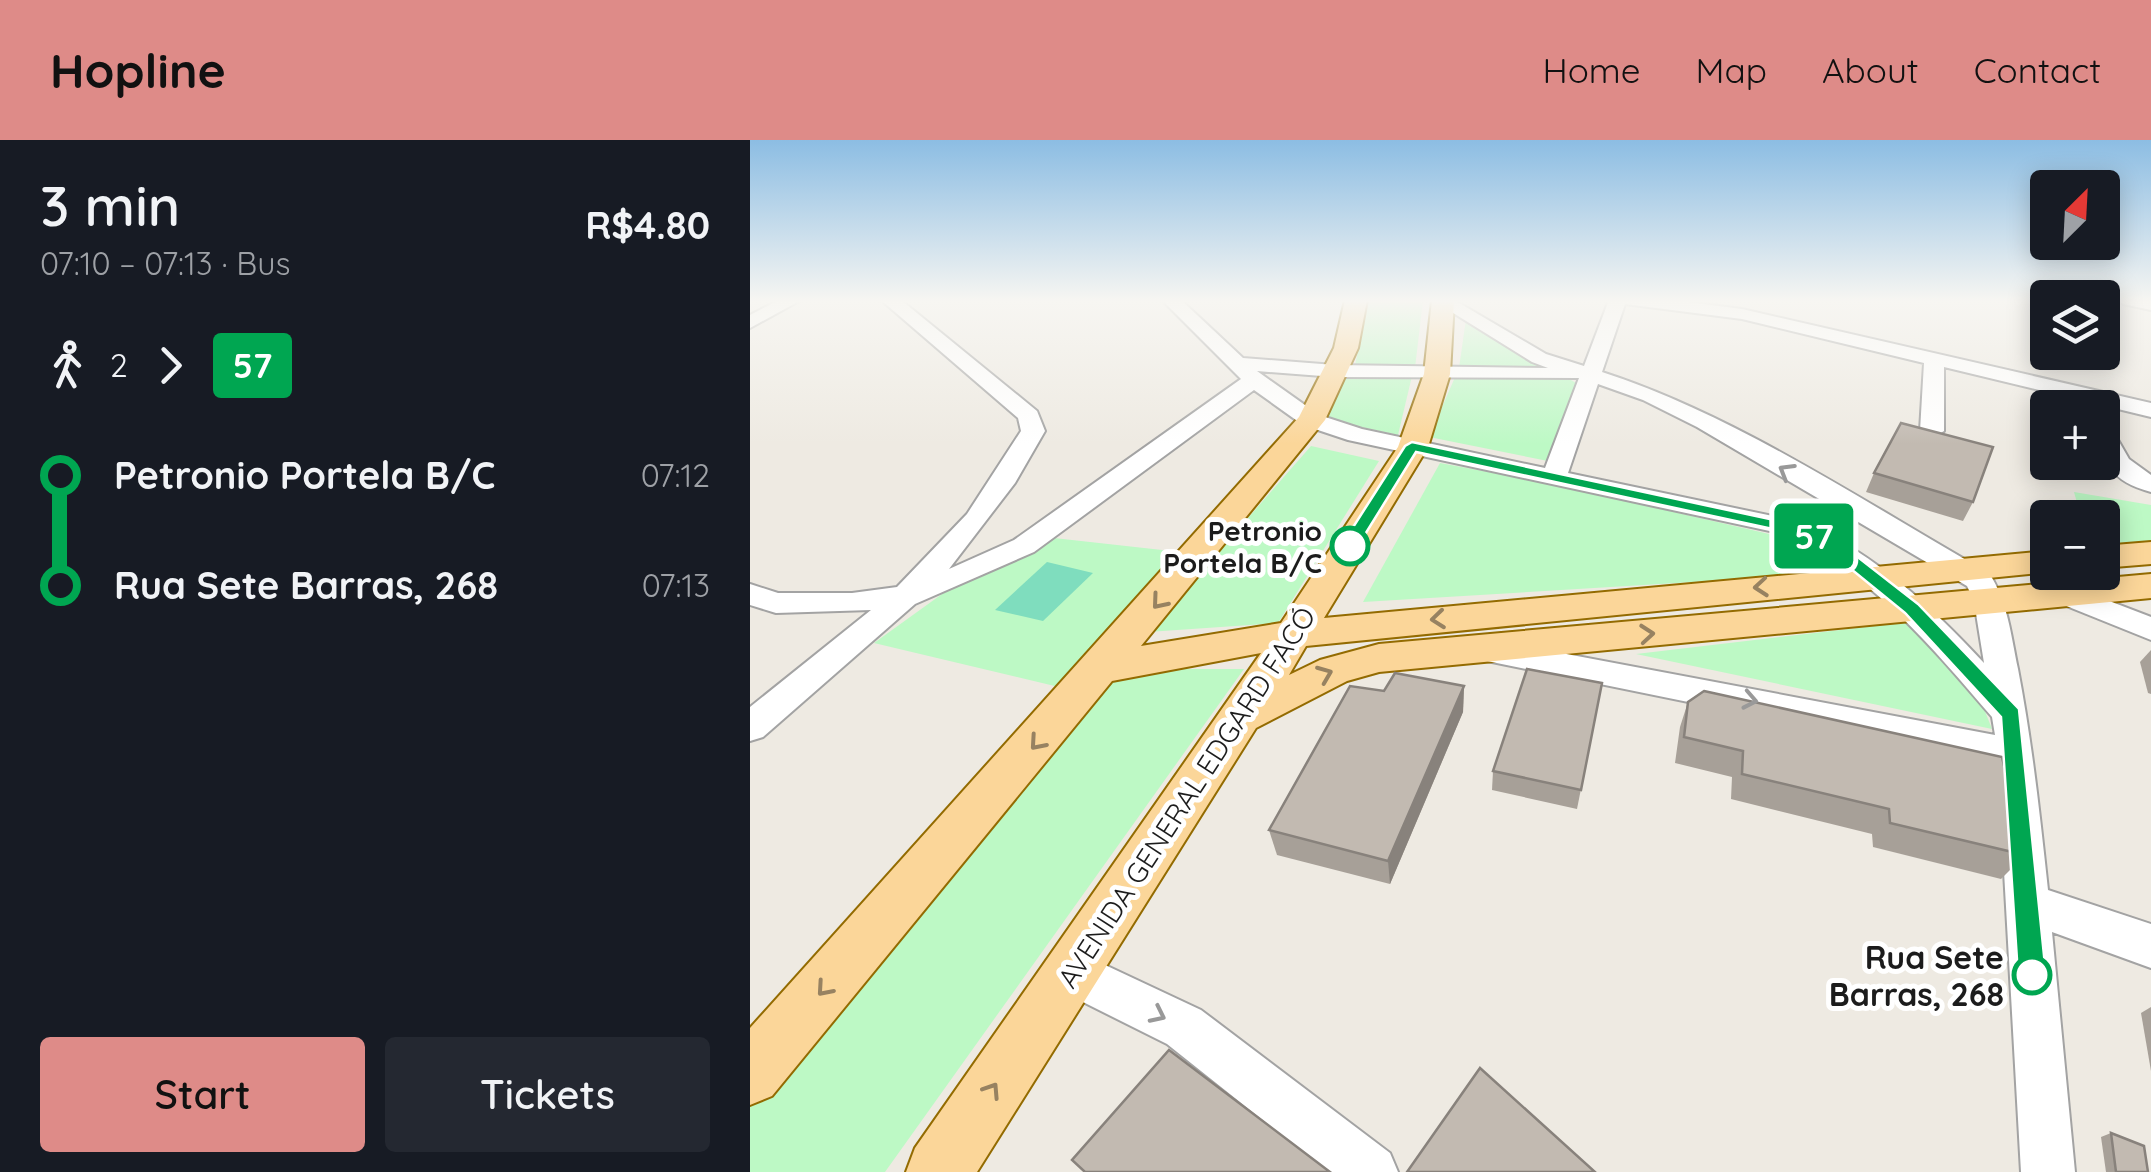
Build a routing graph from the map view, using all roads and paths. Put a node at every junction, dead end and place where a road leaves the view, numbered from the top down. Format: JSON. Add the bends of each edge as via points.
{"nodes":[{"id":1,"x":948,"y":348,"type":"edge"},
{"id":2,"x":1221,"y":348,"type":"edge"},
{"id":3,"x":1346,"y":348,"type":"edge"},
{"id":4,"x":1439,"y":348,"type":"edge"},
{"id":5,"x":1523,"y":348,"type":"edge"},
{"id":6,"x":1599,"y":348,"type":"edge"},
{"id":7,"x":1884,"y":348,"type":"edge"},
{"id":8,"x":1934,"y":360,"type":"junction"},
{"id":9,"x":1335,"y":371,"type":"junction"},
{"id":10,"x":1246,"y":372,"type":"junction"},
{"id":11,"x":1437,"y":374,"type":"junction"},
{"id":12,"x":1588,"y":376,"type":"junction"},
{"id":13,"x":2045,"y":390,"type":"edge"},
{"id":14,"x":2120,"y":406,"type":"edge"},
{"id":15,"x":2151,"y":410,"type":"edge"},
{"id":16,"x":1311,"y":420,"type":"junction"},
{"id":17,"x":1932,"y":432,"type":"edge"},
{"id":18,"x":1412,"y":446,"type":"junction"},
{"id":19,"x":2120,"y":468,"type":"edge"},
{"id":20,"x":1553,"y":478,"type":"junction"},
{"id":21,"x":2151,"y":484,"type":"edge"},
{"id":22,"x":1830,"y":497,"type":"junction"},
{"id":23,"x":1796,"y":530,"type":"junction"},
{"id":24,"x":2151,"y":553,"type":"edge"},
{"id":25,"x":2120,"y":556,"type":"edge"},
{"id":26,"x":1963,"y":569,"type":"junction"},
{"id":27,"x":2030,"y":575,"type":"edge"},
{"id":28,"x":1874,"y":578,"type":"junction"},
{"id":29,"x":2120,"y":583,"type":"edge"},
{"id":30,"x":2151,"y":586,"type":"edge"},
{"id":31,"x":2030,"y":587,"type":"edge"},
{"id":32,"x":2078,"y":590,"type":"edge"},
{"id":33,"x":750,"y":594,"type":"edge"},
{"id":34,"x":911,"y":595,"type":"junction"},
{"id":35,"x":1989,"y":601,"type":"junction"},
{"id":36,"x":1912,"y":608,"type":"junction"},
{"id":37,"x":2151,"y":629,"type":"edge"},
{"id":38,"x":1294,"y":634,"type":"junction"},
{"id":39,"x":1483,"y":649,"type":"junction"},
{"id":40,"x":1101,"y":670,"type":"junction"},
{"id":41,"x":1239,"y":720,"type":"junction"},
{"id":42,"x":750,"y":727,"type":"edge"},
{"id":43,"x":2014,"y":735,"type":"junction"},
{"id":44,"x":2026,"y":904,"type":"junction"},
{"id":45,"x":2151,"y":946,"type":"edge"},
{"id":46,"x":1071,"y":972,"type":"junction"},
{"id":47,"x":750,"y":1074,"type":"edge"},
{"id":48,"x":939,"y":1172,"type":"edge"},
{"id":49,"x":1371,"y":1172,"type":"edge"},
{"id":50,"x":2048,"y":1172,"type":"edge"}],
"edges":[{"from":1,"to":34,"type":"street","via":[[1029,416],[1034,431],[958,545]]},
{"from":2,"to":10,"type":"street"},
{"from":3,"to":9,"type":"main road"},
{"from":4,"to":11,"type":"main road","name":"AVENIDA GENERAL EDGARD FACÓ"},
{"from":5,"to":12,"type":"street"},
{"from":6,"to":12,"type":"street"},
{"from":7,"to":8,"type":"street"},
{"from":8,"to":13,"type":"street"},
{"from":8,"to":17,"type":"street"},
{"from":9,"to":10,"type":"street"},
{"from":9,"to":11,"type":"street"},
{"from":9,"to":16,"type":"main road"},
{"from":10,"to":16,"type":"street"},
{"from":10,"to":34,"type":"street","via":[[1024,546]]},
{"from":11,"to":12,"type":"street"},
{"from":11,"to":18,"type":"main road","name":"AVENIDA GENERAL EDGARD FACÓ"},
{"from":12,"to":20,"type":"street","via":[[1581,413]]},
{"from":22,"to":12,"type":"street","one_way":true,"via":[[1705,422],[1651,395]]},
{"from":14,"to":15,"type":"street"},
{"from":16,"to":18,"type":"street"},
{"from":16,"to":40,"type":"main road","one_way":true},
{"from":18,"to":20,"type":"street"},
{"from":18,"to":38,"type":"main road","name":"AVENIDA GENERAL EDGARD FACÓ"},
{"from":19,"to":21,"type":"street"},
{"from":20,"to":23,"type":"street"},
{"from":22,"to":23,"type":"street","via":[[1820,518]]},
{"from":22,"to":26,"type":"street"},
{"from":23,"to":28,"type":"street","via":[[1835,548]]},
{"from":24,"to":25,"type":"main road"},
{"from":26,"to":27,"type":"main road"},
{"from":26,"to":28,"type":"main road"},
{"from":26,"to":35,"type":"street","via":[[1979,580]]},
{"from":28,"to":36,"type":"street"},
{"from":28,"to":38,"type":"main road","one_way":true},
{"from":29,"to":30,"type":"main road"},
{"from":31,"to":35,"type":"main road"},
{"from":32,"to":37,"type":"street"},
{"from":33,"to":34,"type":"street","via":[[795,603]]},
{"from":34,"to":42,"type":"street"},
{"from":35,"to":36,"type":"main road"},
{"from":35,"to":43,"type":"street"},
{"from":39,"to":36,"type":"main road","one_way":true},
{"from":36,"to":43,"type":"street"},
{"from":38,"to":40,"type":"main road"},
{"from":38,"to":41,"type":"main road","name":"AVENIDA GENERAL EDGARD FACÓ"},
{"from":41,"to":39,"type":"main road","one_way":true,"via":[[1334,670],[1378,658]]},
{"from":39,"to":43,"type":"street","one_way":true},
{"from":40,"to":47,"type":"main road","one_way":true},
{"from":41,"to":46,"type":"main road","name":"AVENIDA GENERAL EDGARD FACÓ"},
{"from":43,"to":44,"type":"street"},
{"from":44,"to":45,"type":"street"},
{"from":44,"to":50,"type":"street"},
{"from":48,"to":46,"type":"main road","name":"AVENIDA GENERAL EDGARD FACÓ","one_way":true},
{"from":46,"to":49,"type":"street","one_way":true,"via":[[1184,1028]]}]}
